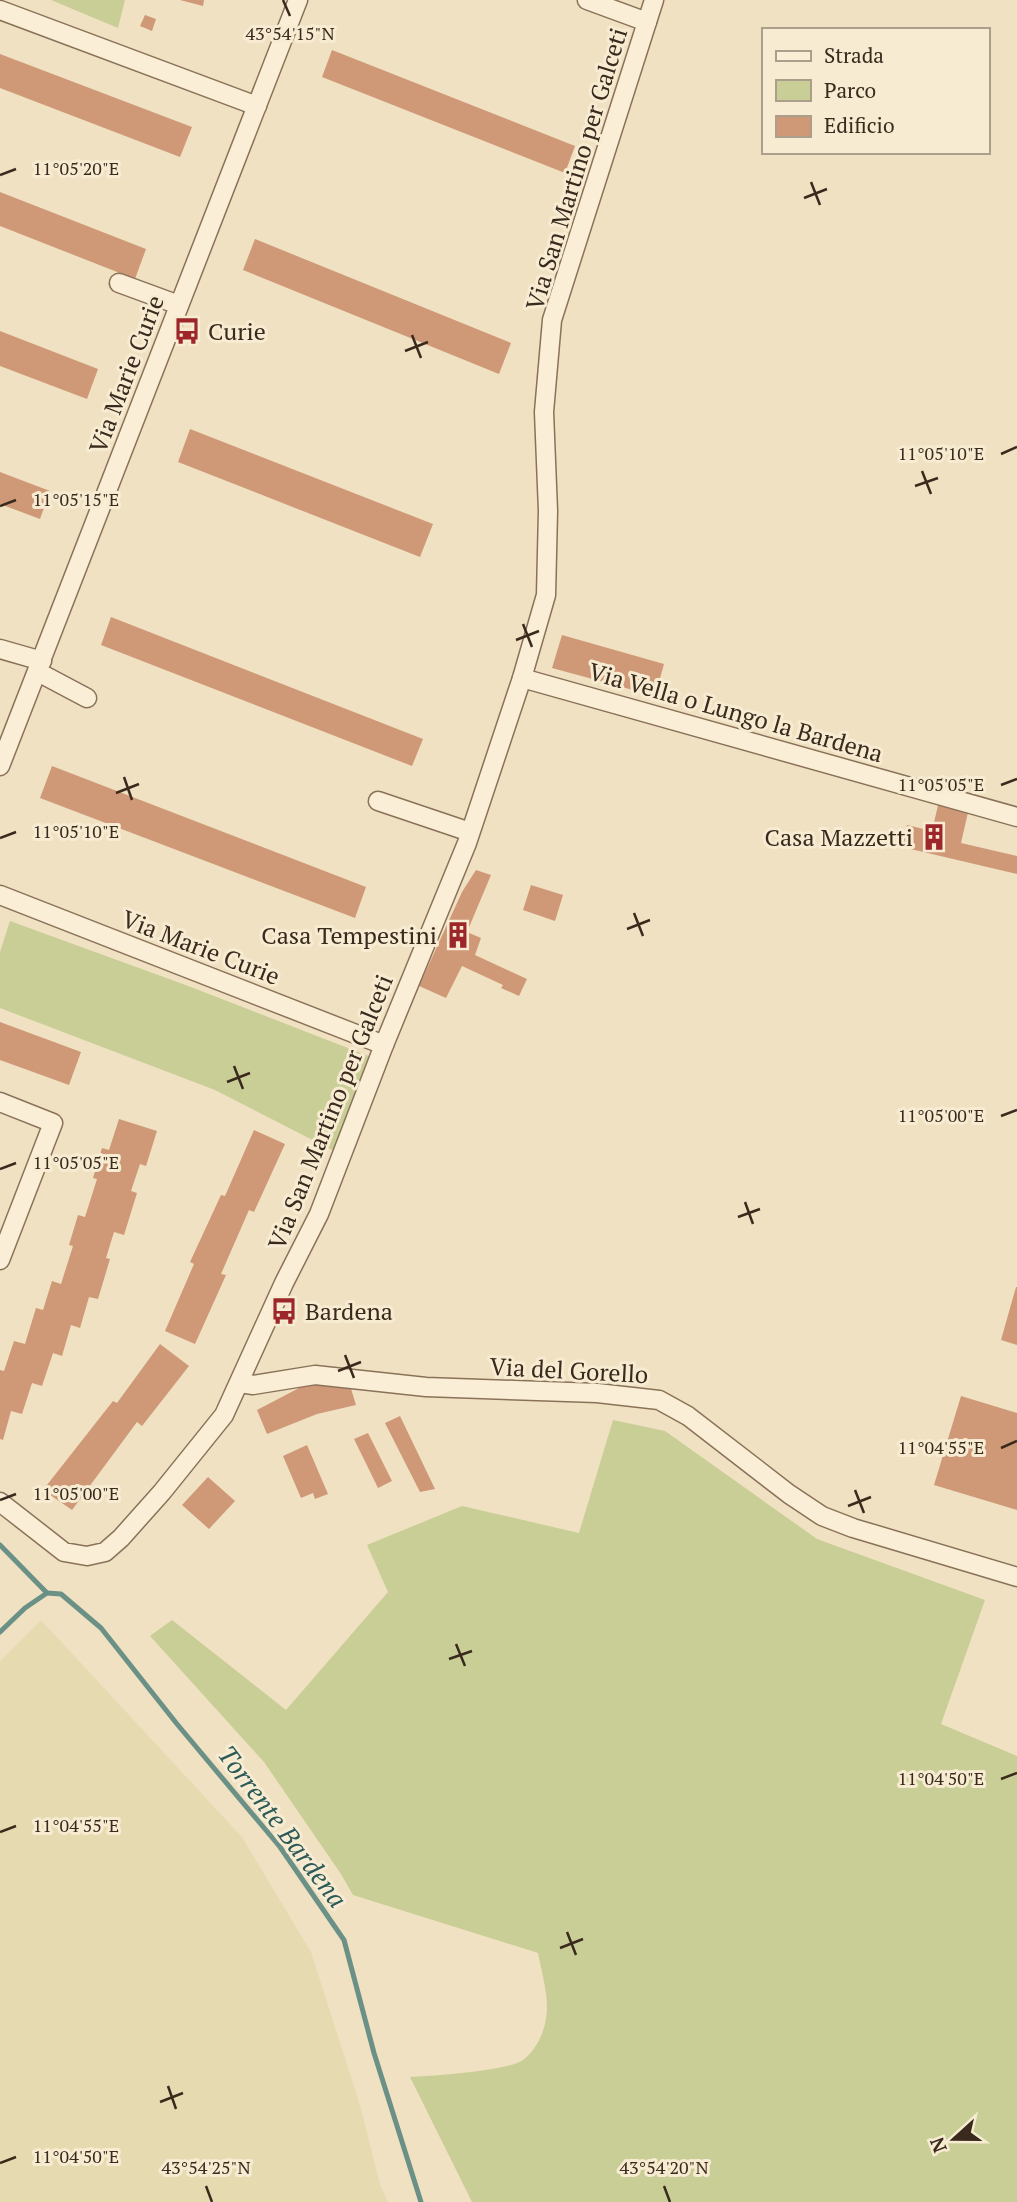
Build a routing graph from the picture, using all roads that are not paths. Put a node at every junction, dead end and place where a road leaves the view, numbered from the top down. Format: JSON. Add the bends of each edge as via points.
{"nodes":[{"id":1,"x":298,"y":0,"type":"edge"},
{"id":2,"x":587,"y":0,"type":"edge"},
{"id":3,"x":654,"y":0,"type":"edge"},
{"id":4,"x":0,"y":10,"type":"edge"},
{"id":5,"x":647,"y":22,"type":"junction"},
{"id":6,"x":257,"y":107,"type":"junction"},
{"id":7,"x":119,"y":282,"type":"dead end"},
{"id":8,"x":179,"y":305,"type":"junction"},
{"id":9,"x":0,"y":649,"type":"edge"},
{"id":10,"x":40,"y":667,"type":"junction"},
{"id":11,"x":522,"y":678,"type":"junction"},
{"id":12,"x":87,"y":698,"type":"dead end"},
{"id":13,"x":0,"y":766,"type":"edge"},
{"id":14,"x":378,"y":800,"type":"dead end"},
{"id":15,"x":1017,"y":817,"type":"edge"},
{"id":16,"x":470,"y":832,"type":"junction"},
{"id":17,"x":0,"y":895,"type":"edge"},
{"id":18,"x":384,"y":1045,"type":"junction"},
{"id":19,"x":0,"y":1102,"type":"edge"},
{"id":20,"x":0,"y":1260,"type":"edge"},
{"id":21,"x":240,"y":1382,"type":"junction"},
{"id":22,"x":0,"y":1502,"type":"edge"},
{"id":23,"x":1017,"y":1577,"type":"edge"}],
"edges":[{"from":1,"to":6,"type":"street","name":"Via Marie Curie"},
{"from":2,"to":5,"type":"street"},
{"from":3,"to":5,"type":"street","name":"Via San Martino per Galceti"},
{"from":4,"to":6,"type":"street"},
{"from":5,"to":11,"type":"street","name":"Via San Martino per Galceti","via":[[552,320],[544,412],[546,595]]},
{"from":6,"to":8,"type":"street","name":"Via Marie Curie"},
{"from":7,"to":8,"type":"street"},
{"from":8,"to":10,"type":"street","name":"Via Marie Curie"},
{"from":9,"to":10,"type":"street"},
{"from":10,"to":12,"type":"street"},
{"from":10,"to":13,"type":"street","name":"Via Marie Curie"},
{"from":11,"to":15,"type":"street","name":"Via Vella o Lungo la Bardena"},
{"from":11,"to":16,"type":"street","name":"Via San Martino per Galceti"},
{"from":14,"to":16,"type":"street"},
{"from":16,"to":18,"type":"street","name":"Via San Martino per Galceti"},
{"from":17,"to":18,"type":"street","name":"Via Marie Curie"},
{"from":18,"to":21,"type":"street","name":"Via San Martino per Galceti","via":[[319,1214]]},
{"from":19,"to":20,"type":"street","via":[[53,1123]]},
{"from":21,"to":22,"type":"street","name":"Via San Martino per Galceti","via":[[224,1415],[162,1492],[105,1552],[88,1556],[64,1552]]},
{"from":21,"to":23,"type":"street","name":"Via del Gorello","via":[[253,1385],[315,1375],[426,1387],[597,1393],[659,1400],[688,1416],[822,1516]]}]}
